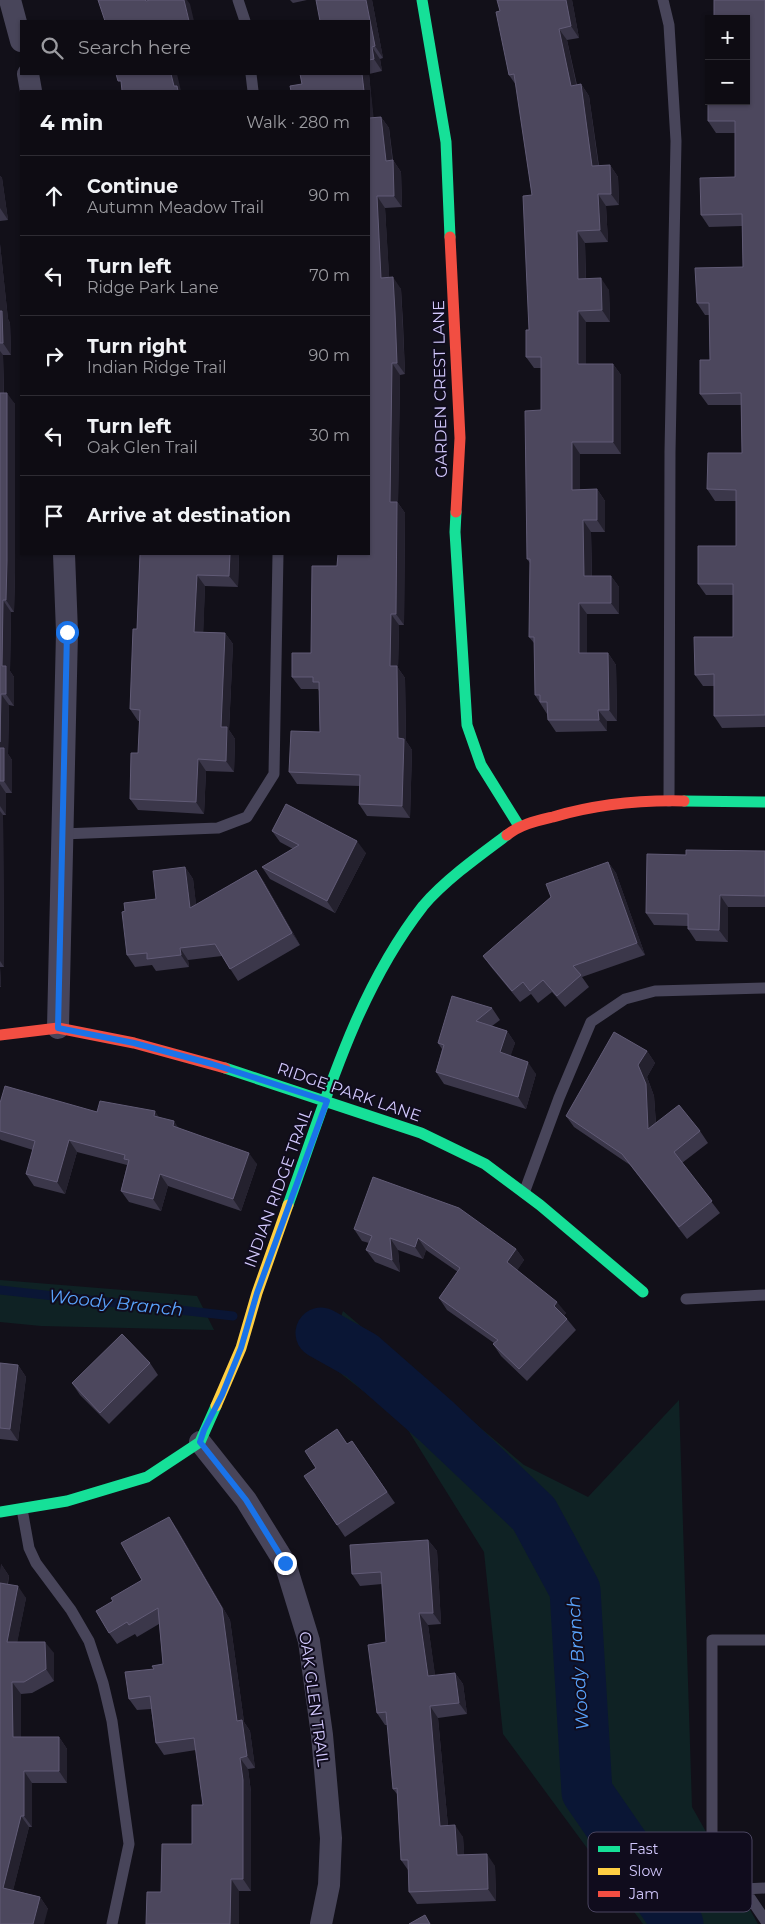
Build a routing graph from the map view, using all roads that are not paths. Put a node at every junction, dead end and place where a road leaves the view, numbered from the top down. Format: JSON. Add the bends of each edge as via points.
{"nodes":[{"id":1,"x":10,"y":0,"type":"edge"},
{"id":2,"x":238,"y":0,"type":"edge"},
{"id":3,"x":422,"y":0,"type":"edge"},
{"id":4,"x":663,"y":0,"type":"edge"},
{"id":5,"x":245,"y":20,"type":"edge"},
{"id":6,"x":20,"y":37,"type":"edge"},
{"id":7,"x":28,"y":75,"type":"edge"},
{"id":8,"x":251,"y":75,"type":"edge"},
{"id":9,"x":31,"y":90,"type":"edge"},
{"id":10,"x":253,"y":90,"type":"edge"},
{"id":11,"x":64,"y":555,"type":"edge"},
{"id":12,"x":278,"y":555,"type":"edge"},
{"id":13,"x":669,"y":801,"type":"junction"},
{"id":14,"x":765,"y":802,"type":"edge"},
{"id":15,"x":518,"y":826,"type":"junction"},
{"id":16,"x":62,"y":834,"type":"junction"},
{"id":17,"x":765,"y":988,"type":"edge"},
{"id":18,"x":58,"y":1028,"type":"junction"},
{"id":19,"x":0,"y":1036,"type":"edge"},
{"id":20,"x":327,"y":1101,"type":"junction"},
{"id":21,"x":524,"y":1193,"type":"junction"},
{"id":22,"x":643,"y":1292,"type":"dead end"},
{"id":23,"x":765,"y":1295,"type":"edge"},
{"id":24,"x":686,"y":1298,"type":"dead end"},
{"id":25,"x":200,"y":1442,"type":"junction"},
{"id":26,"x":22,"y":1509,"type":"junction"},
{"id":27,"x":0,"y":1512,"type":"edge"},
{"id":28,"x":765,"y":1640,"type":"edge"},
{"id":29,"x":712,"y":1832,"type":"edge"},
{"id":30,"x":765,"y":1888,"type":"edge"},
{"id":31,"x":752,"y":1889,"type":"edge"},
{"id":32,"x":752,"y":1901,"type":"edge"},
{"id":33,"x":765,"y":1920,"type":"edge"},
{"id":34,"x":112,"y":1924,"type":"edge"},
{"id":35,"x":321,"y":1924,"type":"edge"}],
"edges":[{"from":1,"to":6,"type":"street"},
{"from":2,"to":5,"type":"lane"},
{"from":3,"to":15,"type":"street","name":"GARDEN CREST LANE","via":[[447,152],[460,438],[455,532],[467,725],[481,765]]},
{"from":4,"to":13,"type":"lane","via":[[669,25],[676,142],[670,452]]},
{"from":7,"to":9,"type":"street"},
{"from":8,"to":10,"type":"lane"},
{"from":11,"to":16,"type":"street","via":[[67,632]]},
{"from":12,"to":16,"type":"lane","via":[[274,774],[247,817],[218,828]]},
{"from":13,"to":14,"type":"street","name":"INDIAN RIDGE TRAIL"},
{"from":13,"to":15,"type":"street","name":"INDIAN RIDGE TRAIL","via":[[591,806]]},
{"from":15,"to":20,"type":"street","name":"INDIAN RIDGE TRAIL","via":[[473,860],[424,905],[381,970],[352,1029]]},
{"from":16,"to":18,"type":"street"},
{"from":17,"to":21,"type":"lane","via":[[655,991],[625,999],[591,1022]]},
{"from":18,"to":19,"type":"street","name":"RIDGE PARK LANE"},
{"from":18,"to":20,"type":"street","name":"RIDGE PARK LANE","via":[[134,1043],[212,1064]]},
{"from":20,"to":21,"type":"street","name":"RIDGE PARK LANE","via":[[421,1133],[485,1164]]},
{"from":20,"to":25,"type":"street","name":"INDIAN RIDGE TRAIL","via":[[257,1293],[241,1348]]},
{"from":21,"to":22,"type":"street","name":"RIDGE PARK LANE"},
{"from":23,"to":24,"type":"lane"},
{"from":25,"to":26,"type":"street","via":[[147,1477],[67,1501]]},
{"from":25,"to":35,"type":"street","name":"OAK GLEN TRAIL","via":[[246,1500],[285,1563],[309,1641],[322,1734],[331,1838],[329,1885]]},
{"from":26,"to":27,"type":"street"},
{"from":26,"to":34,"type":"lane","via":[[32,1556],[89,1641],[112,1721],[129,1844]]},
{"from":28,"to":29,"type":"lane","via":[[712,1640]]},
{"from":30,"to":31,"type":"lane"},
{"from":32,"to":33,"type":"lane"}]}
